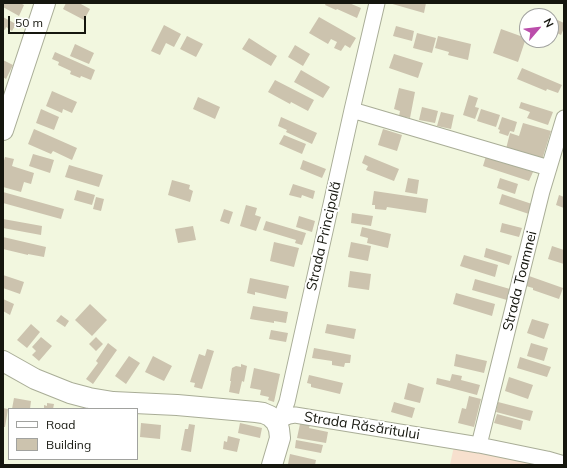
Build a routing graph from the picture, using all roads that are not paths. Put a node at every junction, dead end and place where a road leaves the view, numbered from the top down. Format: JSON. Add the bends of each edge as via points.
{"nodes":[{"id":1,"x":45,"y":3,"type":"edge"},
{"id":2,"x":377,"y":3,"type":"edge"},
{"id":3,"x":352,"y":110,"type":"junction"},
{"id":4,"x":564,"y":118,"type":"edge"},
{"id":5,"x":3,"y":130,"type":"edge"},
{"id":6,"x":549,"y":168,"type":"junction"},
{"id":7,"x":3,"y":361,"type":"edge"},
{"id":8,"x":276,"y":422,"type":"junction"},
{"id":9,"x":479,"y":445,"type":"junction"},
{"id":10,"x":564,"y":464,"type":"edge"},
{"id":11,"x":272,"y":465,"type":"edge"}],
"edges":[{"from":1,"to":5,"type":"main road"},
{"from":2,"to":3,"type":"street","name":"Strada Principală"},
{"from":3,"to":6,"type":"street"},
{"from":3,"to":8,"type":"street","name":"Strada Principală","via":[[287,402]]},
{"from":4,"to":6,"type":"street","name":"Strada Toamnei"},
{"from":6,"to":9,"type":"street","name":"Strada Toamnei"},
{"from":7,"to":8,"type":"main road","via":[[35,379],[89,398],[256,412],[270,416]]},
{"from":8,"to":9,"type":"street","name":"Strada Răsăritului","via":[[295,415]]},
{"from":8,"to":11,"type":"main road","via":[[280,438]]},
{"from":9,"to":10,"type":"street","name":"Strada Răsăritului"}]}
